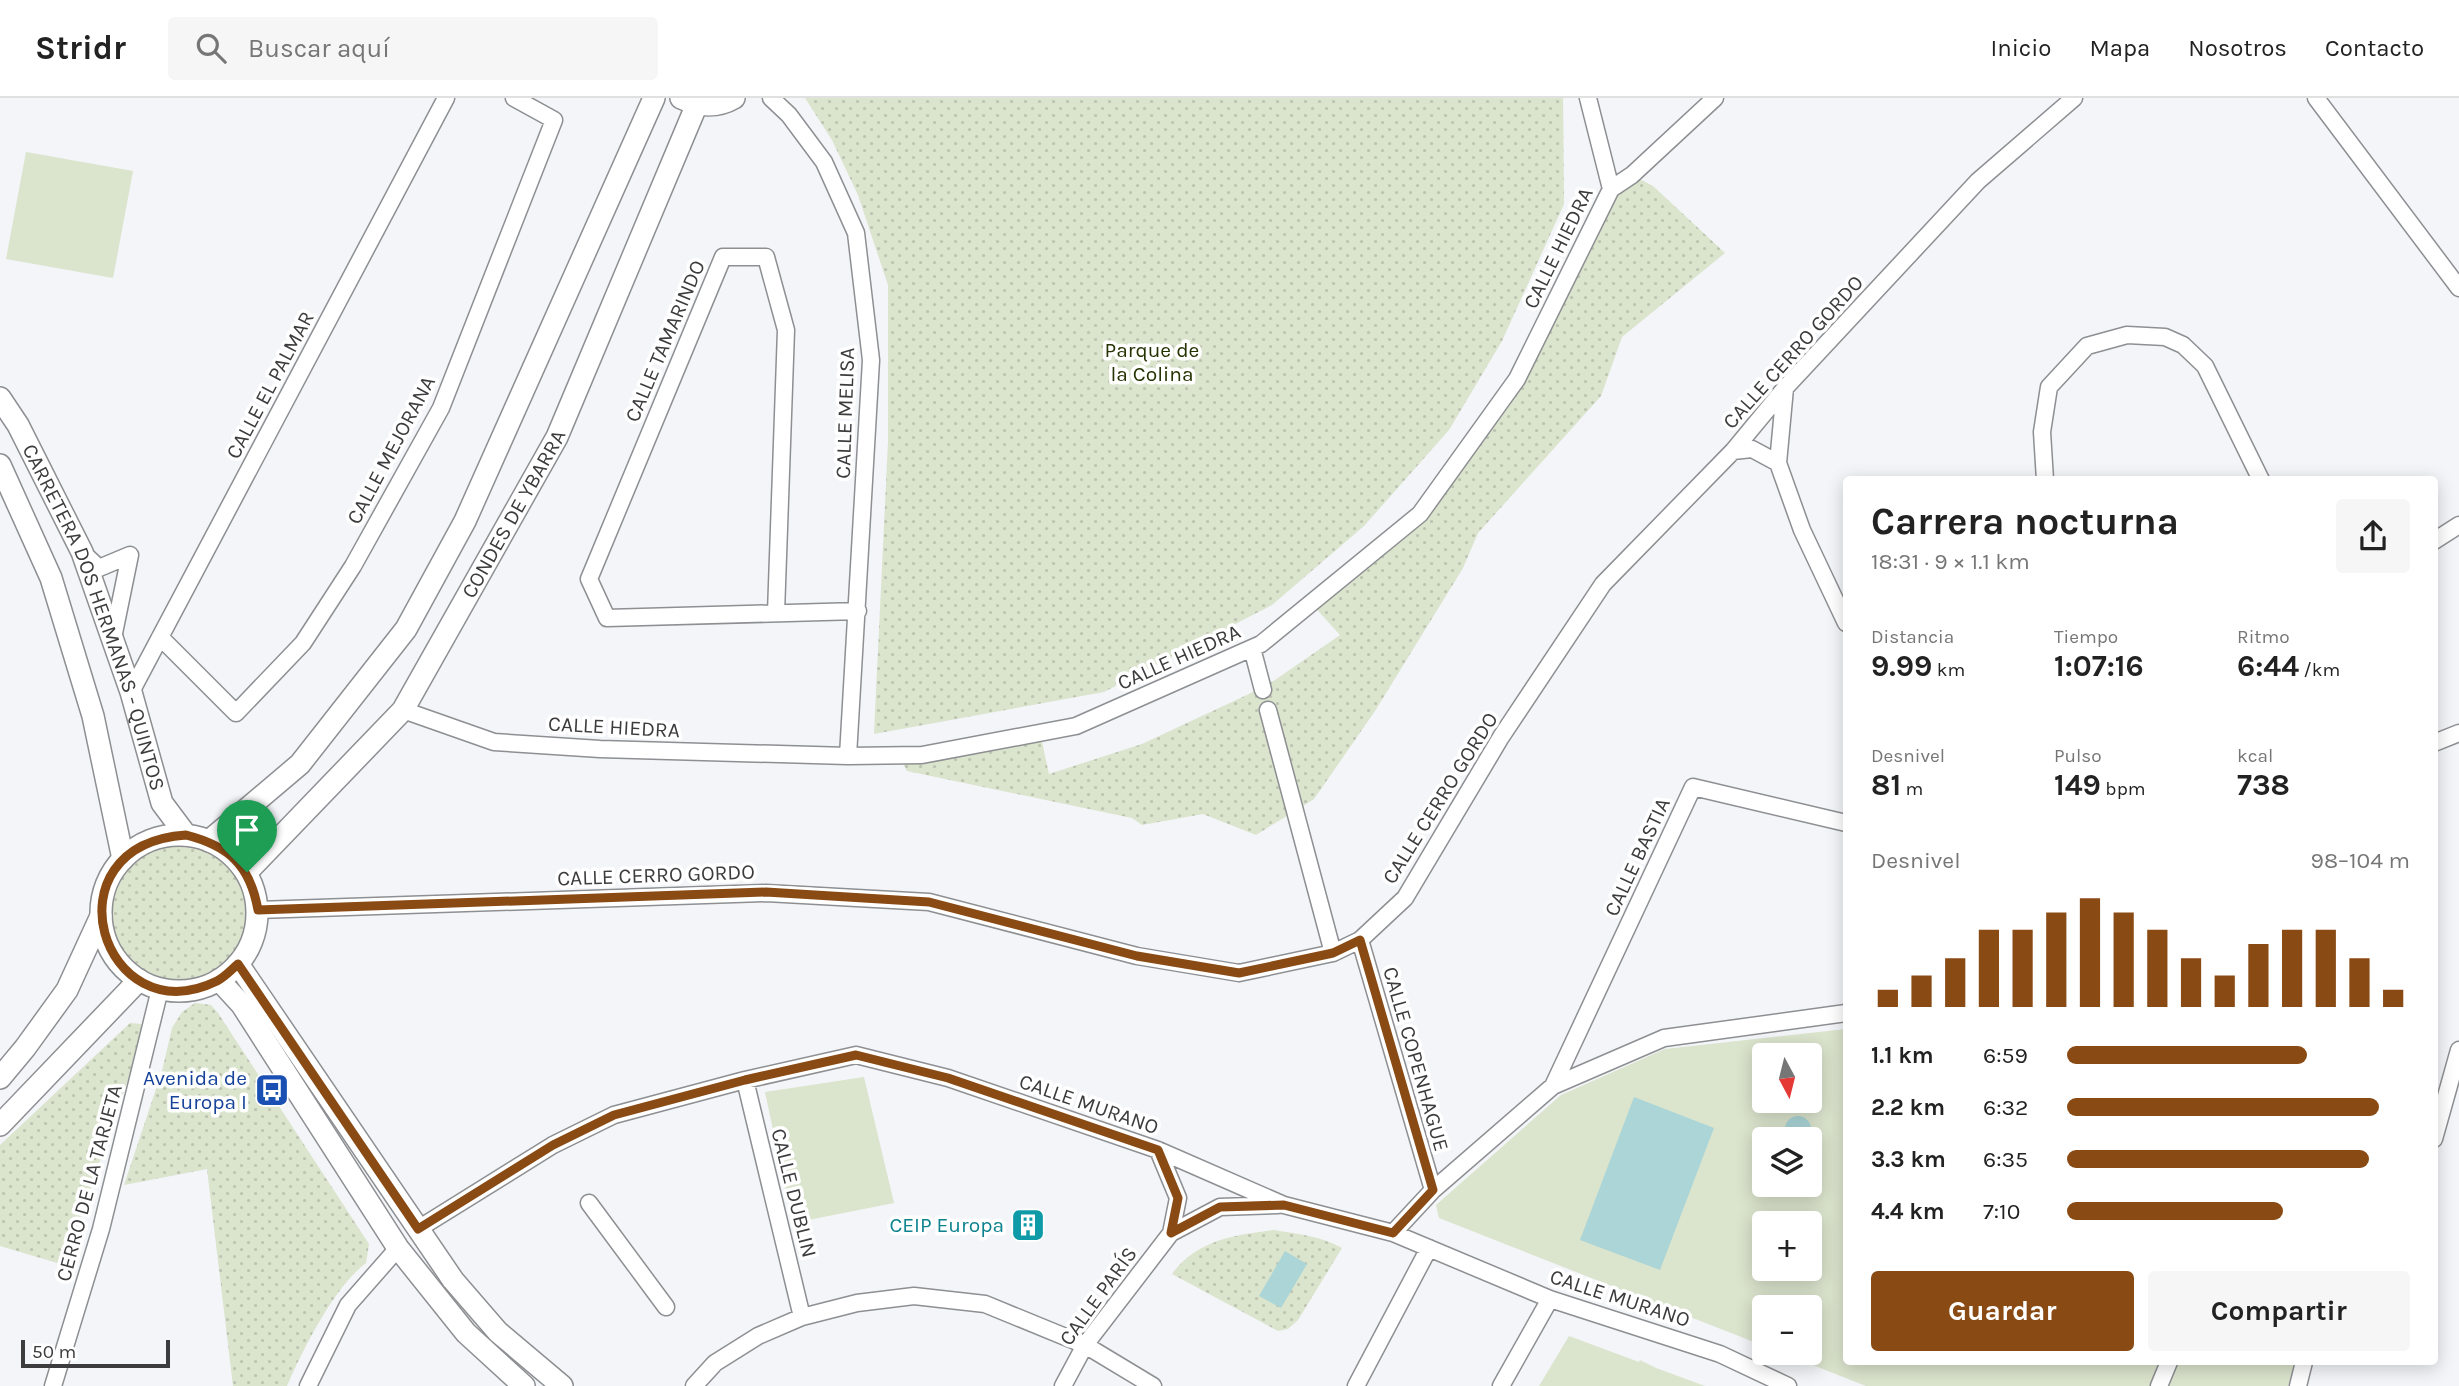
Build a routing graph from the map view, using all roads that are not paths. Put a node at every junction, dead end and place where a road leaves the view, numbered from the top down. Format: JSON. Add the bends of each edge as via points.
{"nodes":[{"id":1,"x":446,"y":98,"type":"edge"},
{"id":2,"x":513,"y":98,"type":"edge"},
{"id":3,"x":654,"y":98,"type":"edge"},
{"id":4,"x":734,"y":98,"type":"edge"},
{"id":5,"x":771,"y":98,"type":"edge"},
{"id":6,"x":1588,"y":98,"type":"edge"},
{"id":7,"x":1716,"y":98,"type":"edge"},
{"id":8,"x":2074,"y":98,"type":"edge"},
{"id":9,"x":2316,"y":98,"type":"edge"},
{"id":10,"x":689,"y":101,"type":"edge"},
{"id":11,"x":1611,"y":189,"type":"junction"},
{"id":12,"x":2459,"y":288,"type":"edge"},
{"id":13,"x":1785,"y":388,"type":"junction"},
{"id":14,"x":0,"y":398,"type":"edge"},
{"id":15,"x":1733,"y":451,"type":"junction"},
{"id":16,"x":1778,"y":463,"type":"junction"},
{"id":17,"x":0,"y":465,"type":"edge"},
{"id":18,"x":2045,"y":476,"type":"edge"},
{"id":19,"x":2259,"y":476,"type":"edge"},
{"id":20,"x":2459,"y":525,"type":"edge"},
{"id":21,"x":2438,"y":538,"type":"edge"},
{"id":22,"x":82,"y":552,"type":"junction"},
{"id":23,"x":858,"y":611,"type":"junction"},
{"id":24,"x":776,"y":613,"type":"junction"},
{"id":25,"x":1843,"y":617,"type":"edge"},
{"id":26,"x":160,"y":637,"type":"junction"},
{"id":27,"x":113,"y":638,"type":"junction"},
{"id":28,"x":1252,"y":648,"type":"junction"},
{"id":29,"x":1263,"y":690,"type":"dead end"},
{"id":30,"x":131,"y":692,"type":"junction"},
{"id":31,"x":1268,"y":709,"type":"dead end"},
{"id":32,"x":404,"y":710,"type":"junction"},
{"id":33,"x":2459,"y":733,"type":"edge"},
{"id":34,"x":2438,"y":742,"type":"edge"},
{"id":35,"x":848,"y":756,"type":"junction"},
{"id":36,"x":1843,"y":822,"type":"edge"},
{"id":37,"x":186,"y":835,"type":"junction"},
{"id":38,"x":209,"y":841,"type":"junction"},
{"id":39,"x":123,"y":859,"type":"junction"},
{"id":40,"x":247,"y":872,"type":"junction"},
{"id":41,"x":258,"y":910,"type":"junction"},
{"id":42,"x":101,"y":916,"type":"junction"},
{"id":43,"x":1360,"y":940,"type":"junction"},
{"id":44,"x":1333,"y":953,"type":"junction"},
{"id":45,"x":238,"y":964,"type":"junction"},
{"id":46,"x":219,"y":980,"type":"junction"},
{"id":47,"x":139,"y":981,"type":"junction"},
{"id":48,"x":160,"y":989,"type":"junction"},
{"id":49,"x":1843,"y":1013,"type":"edge"},
{"id":50,"x":2459,"y":1050,"type":"edge"},
{"id":51,"x":0,"y":1079,"type":"edge"},
{"id":52,"x":745,"y":1080,"type":"junction"},
{"id":53,"x":1552,"y":1086,"type":"junction"},
{"id":54,"x":0,"y":1125,"type":"edge"},
{"id":55,"x":2438,"y":1125,"type":"edge"},
{"id":56,"x":1158,"y":1150,"type":"junction"},
{"id":57,"x":1433,"y":1190,"type":"junction"},
{"id":58,"x":589,"y":1203,"type":"dead end"},
{"id":59,"x":1284,"y":1205,"type":"junction"},
{"id":60,"x":418,"y":1229,"type":"junction"},
{"id":61,"x":1171,"y":1233,"type":"junction"},
{"id":62,"x":1393,"y":1233,"type":"junction"},
{"id":63,"x":398,"y":1248,"type":"junction"},
{"id":64,"x":1429,"y":1248,"type":"junction"},
{"id":65,"x":1550,"y":1299,"type":"junction"},
{"id":66,"x":666,"y":1307,"type":"dead end"},
{"id":67,"x":802,"y":1317,"type":"junction"},
{"id":68,"x":1085,"y":1345,"type":"junction"},
{"id":69,"x":2168,"y":1365,"type":"edge"},
{"id":70,"x":2303,"y":1365,"type":"edge"},
{"id":71,"x":53,"y":1386,"type":"edge"},
{"id":72,"x":307,"y":1386,"type":"edge"},
{"id":73,"x":524,"y":1386,"type":"edge"},
{"id":74,"x":562,"y":1386,"type":"edge"},
{"id":75,"x":694,"y":1386,"type":"edge"},
{"id":76,"x":1063,"y":1386,"type":"edge"},
{"id":77,"x":1153,"y":1386,"type":"edge"},
{"id":78,"x":1356,"y":1386,"type":"edge"},
{"id":79,"x":1501,"y":1386,"type":"edge"},
{"id":80,"x":1788,"y":1386,"type":"edge"},
{"id":81,"x":2159,"y":1386,"type":"edge"},
{"id":82,"x":2298,"y":1386,"type":"edge"}],
"edges":[{"from":1,"to":26,"type":"street","name":"CALLE EL PALMAR"},
{"from":2,"to":26,"type":"street","name":"CALLE MEJORANA","via":[[554,120],[440,408],[353,566],[303,643],[236,713]]},
{"from":3,"to":38,"type":"main road","name":"CONDES DE YBARRA","via":[[465,521],[406,629],[300,764]]},
{"from":4,"to":10,"type":"main road","via":[[713,105]]},
{"from":5,"to":23,"type":"street","name":"CALLE MELISA","via":[[824,162],[856,233],[871,360]]},
{"from":6,"to":11,"type":"street"},
{"from":7,"to":11,"type":"street","name":"CALLE HIEDRA"},
{"from":8,"to":13,"type":"street","name":"CALLE CERRO GORDO","via":[[1978,181]]},
{"from":9,"to":12,"type":"street"},
{"from":10,"to":32,"type":"main road","name":"CONDES DE YBARRA","via":[[557,437]]},
{"from":11,"to":28,"type":"street","name":"CALLE HIEDRA","via":[[1517,379],[1420,514]]},
{"from":13,"to":15,"type":"street","name":"CALLE CERRO GORDO"},
{"from":13,"to":16,"type":"street"},
{"from":14,"to":22,"type":"main road","name":"CARRETERA DOS HERMANAS - QUINTOS"},
{"from":15,"to":16,"type":"street","via":[[1752,449]]},
{"from":15,"to":43,"type":"street","name":"CALLE CERRO GORDO","via":[[1603,584],[1501,737],[1405,898]]},
{"from":16,"to":25,"type":"street","via":[[1802,530]]},
{"from":17,"to":39,"type":"main road","name":"CARRETERA DOS HERMANAS - QUINTOS","via":[[51,578],[93,716]]},
{"from":18,"to":19,"type":"street","via":[[2042,432],[2049,387],[2087,346],[2127,335],[2165,337],[2183,345],[2205,366]]},
{"from":20,"to":21,"type":"street"},
{"from":22,"to":27,"type":"main road","name":"CARRETERA DOS HERMANAS - QUINTOS"},
{"from":22,"to":27,"type":"street","via":[[99,569],[130,555]]},
{"from":23,"to":24,"type":"street","name":"CALLE TAMARINDO"},
{"from":23,"to":35,"type":"street","name":"CALLE MELISA"},
{"from":24,"to":24,"type":"street","name":"CALLE TAMARINDO","via":[[607,618],[589,579],[723,257],[766,257],[786,330]]},
{"from":26,"to":30,"type":"street","name":"CALLE EL PALMAR"},
{"from":27,"to":30,"type":"main road","name":"CARRETERA DOS HERMANAS - QUINTOS"},
{"from":28,"to":29,"type":"street"},
{"from":28,"to":35,"type":"street","name":"CALLE HIEDRA","via":[[1076,726],[922,755]]},
{"from":30,"to":37,"type":"main road","name":"CARRETERA DOS HERMANAS - QUINTOS","via":[[162,803]]},
{"from":31,"to":44,"type":"street"},
{"from":32,"to":35,"type":"street","name":"CALLE HIEDRA","via":[[494,742]]},
{"from":32,"to":40,"type":"main road","name":"CONDES DE YBARRA"},
{"from":33,"to":34,"type":"street"},
{"from":36,"to":53,"type":"street","name":"CALLE BASTIA","via":[[1693,787]]},
{"from":37,"to":38,"type":"main road"},
{"from":37,"to":39,"type":"main road","via":[[141,845]]},
{"from":38,"to":40,"type":"main road"},
{"from":39,"to":42,"type":"main road","via":[[103,896]]},
{"from":40,"to":41,"type":"main road"},
{"from":41,"to":44,"type":"street","name":"CALLE CERRO GORDO","via":[[766,892],[929,902],[1137,956],[1239,973]]},
{"from":41,"to":45,"type":"main road","via":[[256,933]]},
{"from":42,"to":47,"type":"main road","via":[[106,942],[119,964]]},
{"from":42,"to":51,"type":"main road","via":[[67,990]]},
{"from":43,"to":44,"type":"street","name":"CALLE CERRO GORDO"},
{"from":43,"to":57,"type":"street","name":"CALLE COPENHAGUE"},
{"from":45,"to":46,"type":"main road"},
{"from":45,"to":60,"type":"main road"},
{"from":46,"to":48,"type":"main road","via":[[185,992]]},
{"from":46,"to":63,"type":"main road","via":[[242,1005]]},
{"from":47,"to":48,"type":"main road"},
{"from":47,"to":54,"type":"main road"},
{"from":48,"to":71,"type":"street","name":"CERRO DE LA TARJETA","via":[[101,1229]]},
{"from":49,"to":53,"type":"street","via":[[1664,1038]]},
{"from":50,"to":55,"type":"street"},
{"from":52,"to":56,"type":"street","name":"CALLE MURANO","via":[[856,1055],[948,1078]]},
{"from":52,"to":60,"type":"street","name":"CALLE MURANO","via":[[614,1115],[553,1145]]},
{"from":52,"to":67,"type":"street","name":"CALLE DUBLIN"},
{"from":53,"to":57,"type":"street"},
{"from":56,"to":59,"type":"street","name":"CALLE MURANO"},
{"from":56,"to":61,"type":"street","name":"CALLE PARÍS","via":[[1178,1198]]},
{"from":57,"to":62,"type":"street"},
{"from":58,"to":66,"type":"street"},
{"from":59,"to":61,"type":"street","name":"CALLE PARÍS","via":[[1220,1207]]},
{"from":59,"to":62,"type":"street","name":"CALLE MURANO"},
{"from":60,"to":74,"type":"main road","via":[[453,1280],[498,1332]]},
{"from":61,"to":68,"type":"street","name":"CALLE PARÍS"},
{"from":62,"to":64,"type":"street","name":"CALLE MURANO"},
{"from":63,"to":72,"type":"street","via":[[348,1305]]},
{"from":63,"to":73,"type":"main road","via":[[466,1333]]},
{"from":64,"to":65,"type":"street","name":"CALLE MURANO"},
{"from":64,"to":78,"type":"street"},
{"from":65,"to":79,"type":"street"},
{"from":65,"to":80,"type":"street","name":"CALLE MURANO","via":[[1720,1354]]},
{"from":67,"to":68,"type":"street","via":[[857,1303],[915,1296],[985,1304]]},
{"from":67,"to":75,"type":"street","via":[[747,1342],[715,1363]]},
{"from":68,"to":76,"type":"street","name":"CALLE PARÍS"},
{"from":68,"to":77,"type":"street"},
{"from":69,"to":81,"type":"street"},
{"from":70,"to":82,"type":"street"}]}
